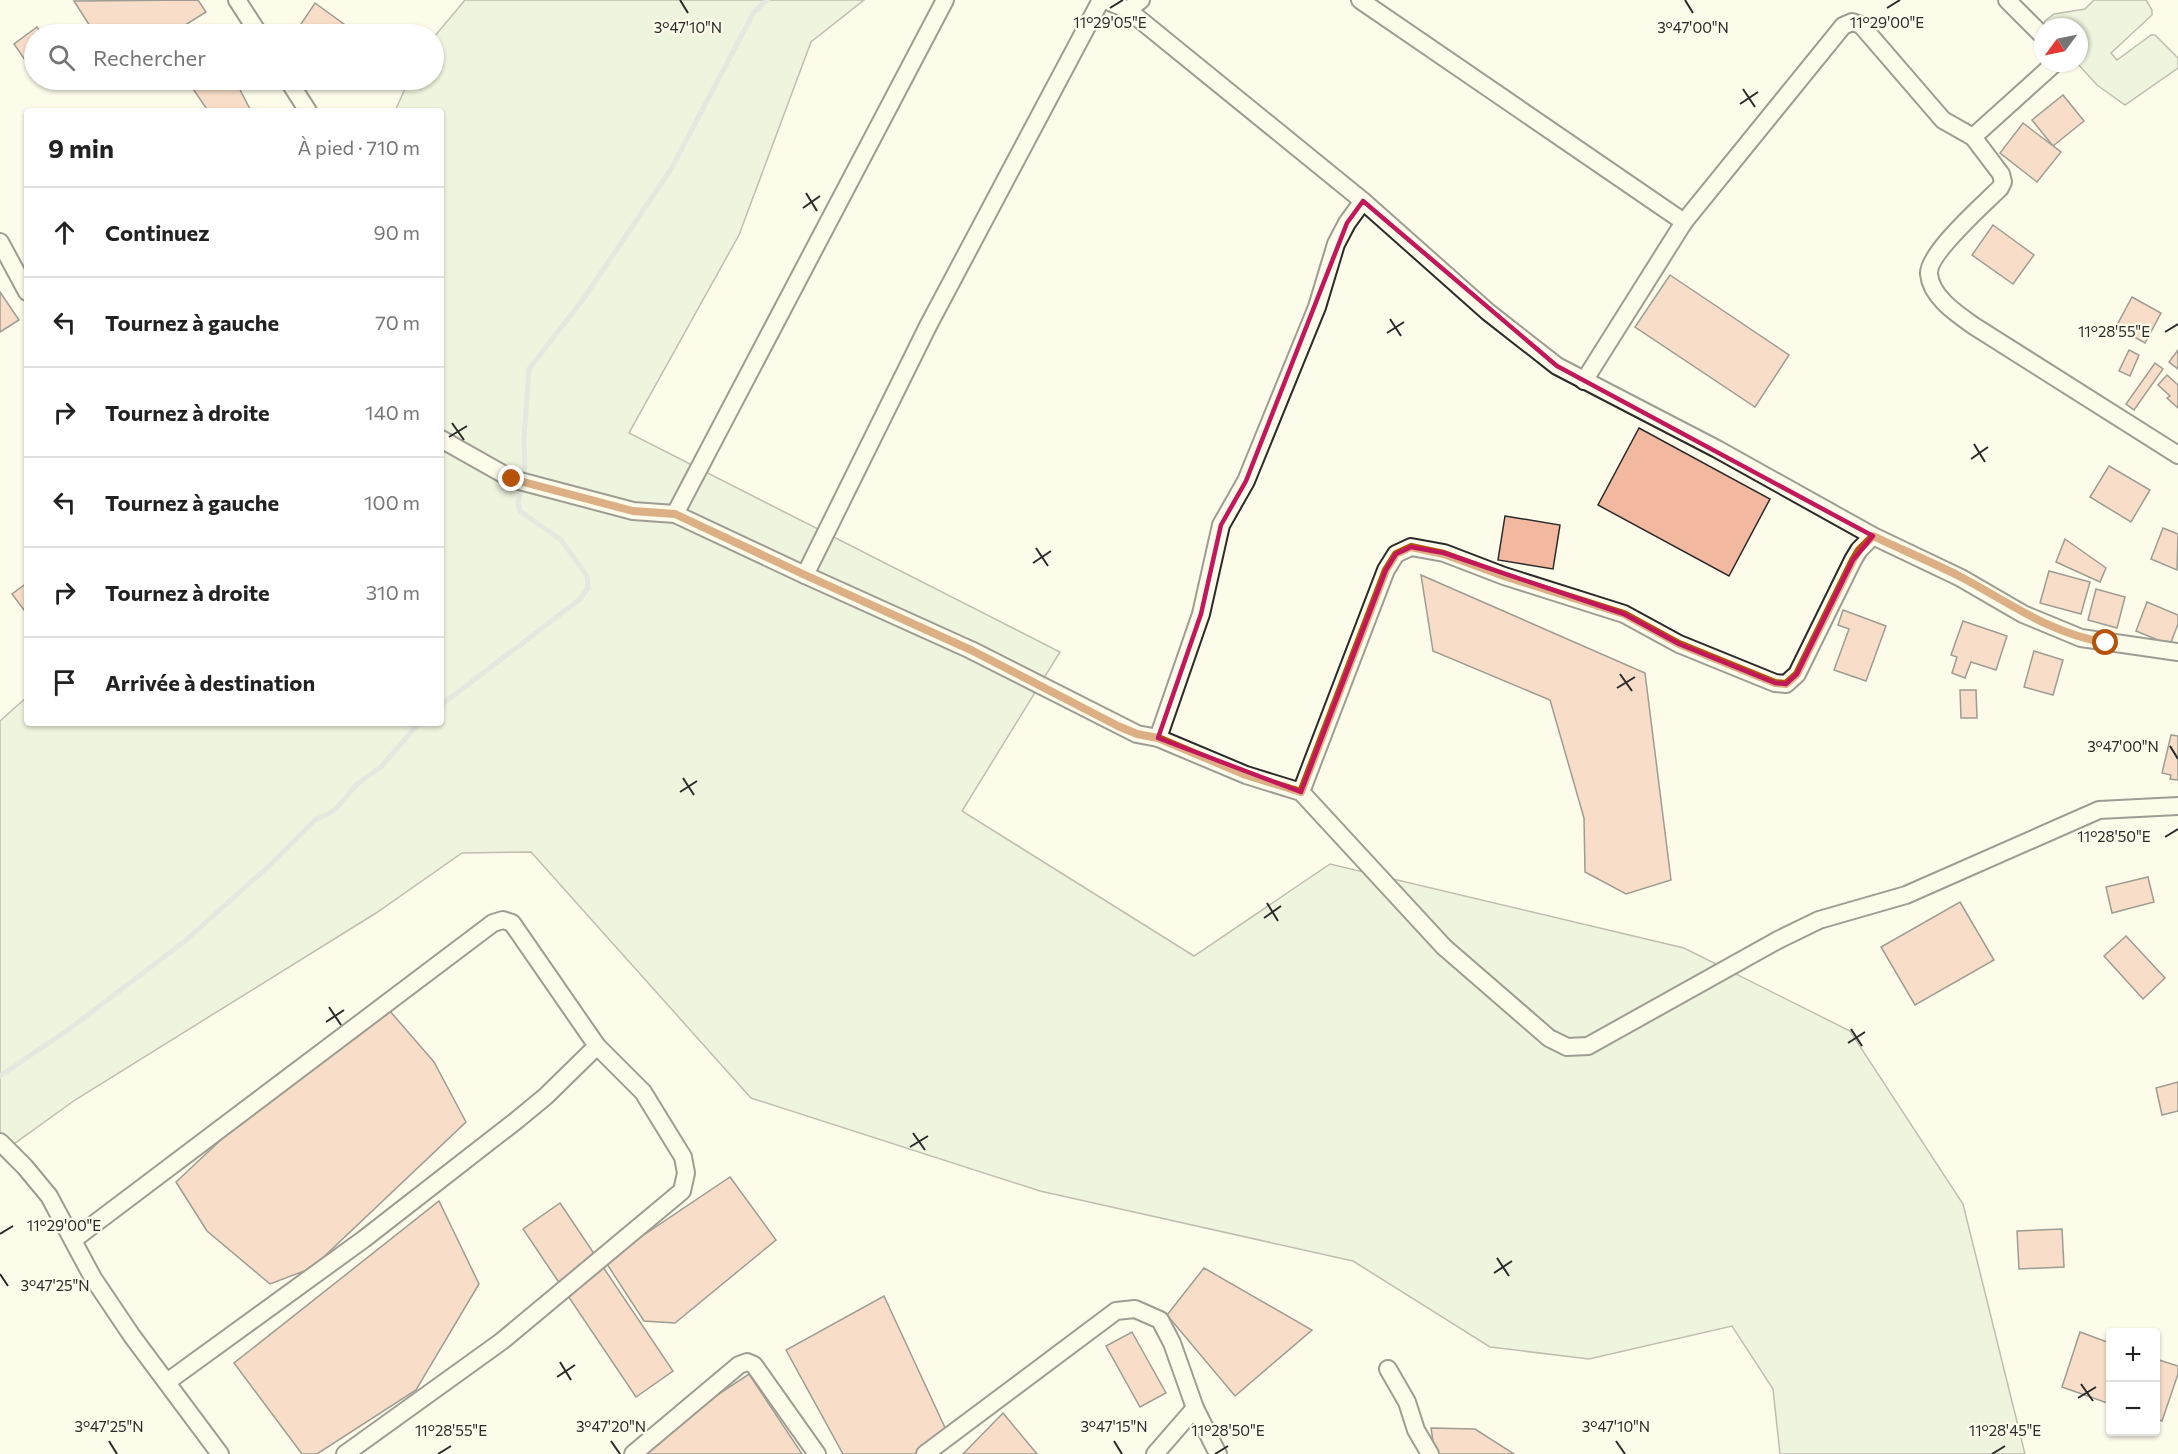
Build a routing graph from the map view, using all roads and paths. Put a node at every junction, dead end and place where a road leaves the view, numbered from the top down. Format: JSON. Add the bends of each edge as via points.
{"nodes":[{"id":1,"x":237,"y":0,"type":"edge"},
{"id":2,"x":945,"y":0,"type":"edge"},
{"id":3,"x":1103,"y":0,"type":"edge"},
{"id":4,"x":1360,"y":0,"type":"edge"},
{"id":5,"x":2007,"y":0,"type":"edge"},
{"id":6,"x":1135,"y":5,"type":"edge"},
{"id":7,"x":253,"y":24,"type":"edge"},
{"id":8,"x":2034,"y":27,"type":"edge"},
{"id":9,"x":2045,"y":72,"type":"edge"},
{"id":10,"x":294,"y":90,"type":"edge"},
{"id":11,"x":306,"y":108,"type":"edge"},
{"id":12,"x":1973,"y":137,"type":"junction"},
{"id":13,"x":1363,"y":201,"type":"junction"},
{"id":14,"x":1683,"y":222,"type":"junction"},
{"id":15,"x":0,"y":242,"type":"edge"},
{"id":16,"x":24,"y":286,"type":"edge"},
{"id":17,"x":1584,"y":381,"type":"junction"},
{"id":18,"x":444,"y":441,"type":"edge"},
{"id":19,"x":2178,"y":455,"type":"edge"},
{"id":20,"x":675,"y":514,"type":"junction"},
{"id":21,"x":1873,"y":536,"type":"junction"},
{"id":22,"x":805,"y":575,"type":"junction"},
{"id":23,"x":2178,"y":652,"type":"edge"},
{"id":24,"x":1158,"y":738,"type":"junction"},
{"id":25,"x":1301,"y":792,"type":"junction"},
{"id":26,"x":2178,"y":806,"type":"edge"},
{"id":27,"x":597,"y":1046,"type":"junction"},
{"id":28,"x":0,"y":1142,"type":"edge"},
{"id":29,"x":73,"y":1239,"type":"junction"},
{"id":30,"x":1388,"y":1369,"type":"dead end"},
{"id":31,"x":167,"y":1382,"type":"junction"},
{"id":32,"x":1196,"y":1408,"type":"junction"},
{"id":33,"x":220,"y":1454,"type":"edge"},
{"id":34,"x":345,"y":1454,"type":"edge"},
{"id":35,"x":633,"y":1454,"type":"edge"},
{"id":36,"x":817,"y":1454,"type":"edge"},
{"id":37,"x":925,"y":1454,"type":"edge"},
{"id":38,"x":1155,"y":1454,"type":"edge"},
{"id":39,"x":1218,"y":1454,"type":"edge"},
{"id":40,"x":1430,"y":1454,"type":"edge"}],
"edges":[{"from":1,"to":7,"type":"street"},
{"from":2,"to":20,"type":"street"},
{"from":3,"to":6,"type":"street"},
{"from":3,"to":22,"type":"street","via":[[928,326]]},
{"from":4,"to":14,"type":"street"},
{"from":5,"to":8,"type":"street"},
{"from":6,"to":13,"type":"street"},
{"from":9,"to":12,"type":"street"},
{"from":10,"to":11,"type":"street"},
{"from":12,"to":14,"type":"street","via":[[1944,120],[1861,25],[1852,22],[1843,26]]},
{"from":12,"to":19,"type":"street","via":[[2003,182],[1932,259],[1929,273],[1934,288],[1951,309],[1974,326]]},
{"from":13,"to":17,"type":"street","via":[[1488,312],[1557,366]]},
{"from":13,"to":24,"type":"street","via":[[1336,244],[1313,318],[1246,480],[1221,525],[1201,614]]},
{"from":14,"to":17,"type":"street"},
{"from":15,"to":16,"type":"street"},
{"from":17,"to":21,"type":"street"},
{"from":18,"to":20,"type":"street","via":[[512,479],[633,511]]},
{"from":20,"to":22,"type":"street"},
{"from":21,"to":23,"type":"street","via":[[1961,578],[2023,614],[2081,638]]},
{"from":21,"to":25,"type":"street","via":[[1853,560],[1797,674],[1786,684],[1679,644],[1624,614],[1444,554],[1411,547],[1396,554],[1386,570]]},
{"from":22,"to":24,"type":"street","via":[[971,650],[1118,726]]},
{"from":24,"to":25,"type":"street","via":[[1246,775]]},
{"from":25,"to":26,"type":"street","via":[[1444,947],[1549,1038],[1567,1047],[1588,1046],[1819,920],[1906,895],[2099,810]]},
{"from":27,"to":29,"type":"street","via":[[512,923],[493,923]]},
{"from":27,"to":31,"type":"street","via":[[508,1127],[364,1239]]},
{"from":27,"to":34,"type":"street","via":[[643,1092],[683,1157],[687,1173],[682,1191],[502,1341]]},
{"from":28,"to":29,"type":"street","via":[[49,1196]]},
{"from":29,"to":31,"type":"street","via":[[93,1278]]},
{"from":30,"to":40,"type":"street"},
{"from":31,"to":33,"type":"street"},
{"from":32,"to":37,"type":"street","via":[[1160,1320],[1136,1309],[1116,1311]]},
{"from":32,"to":38,"type":"street"},
{"from":32,"to":39,"type":"street"},
{"from":35,"to":36,"type":"street","via":[[747,1362],[754,1365]]}]}
